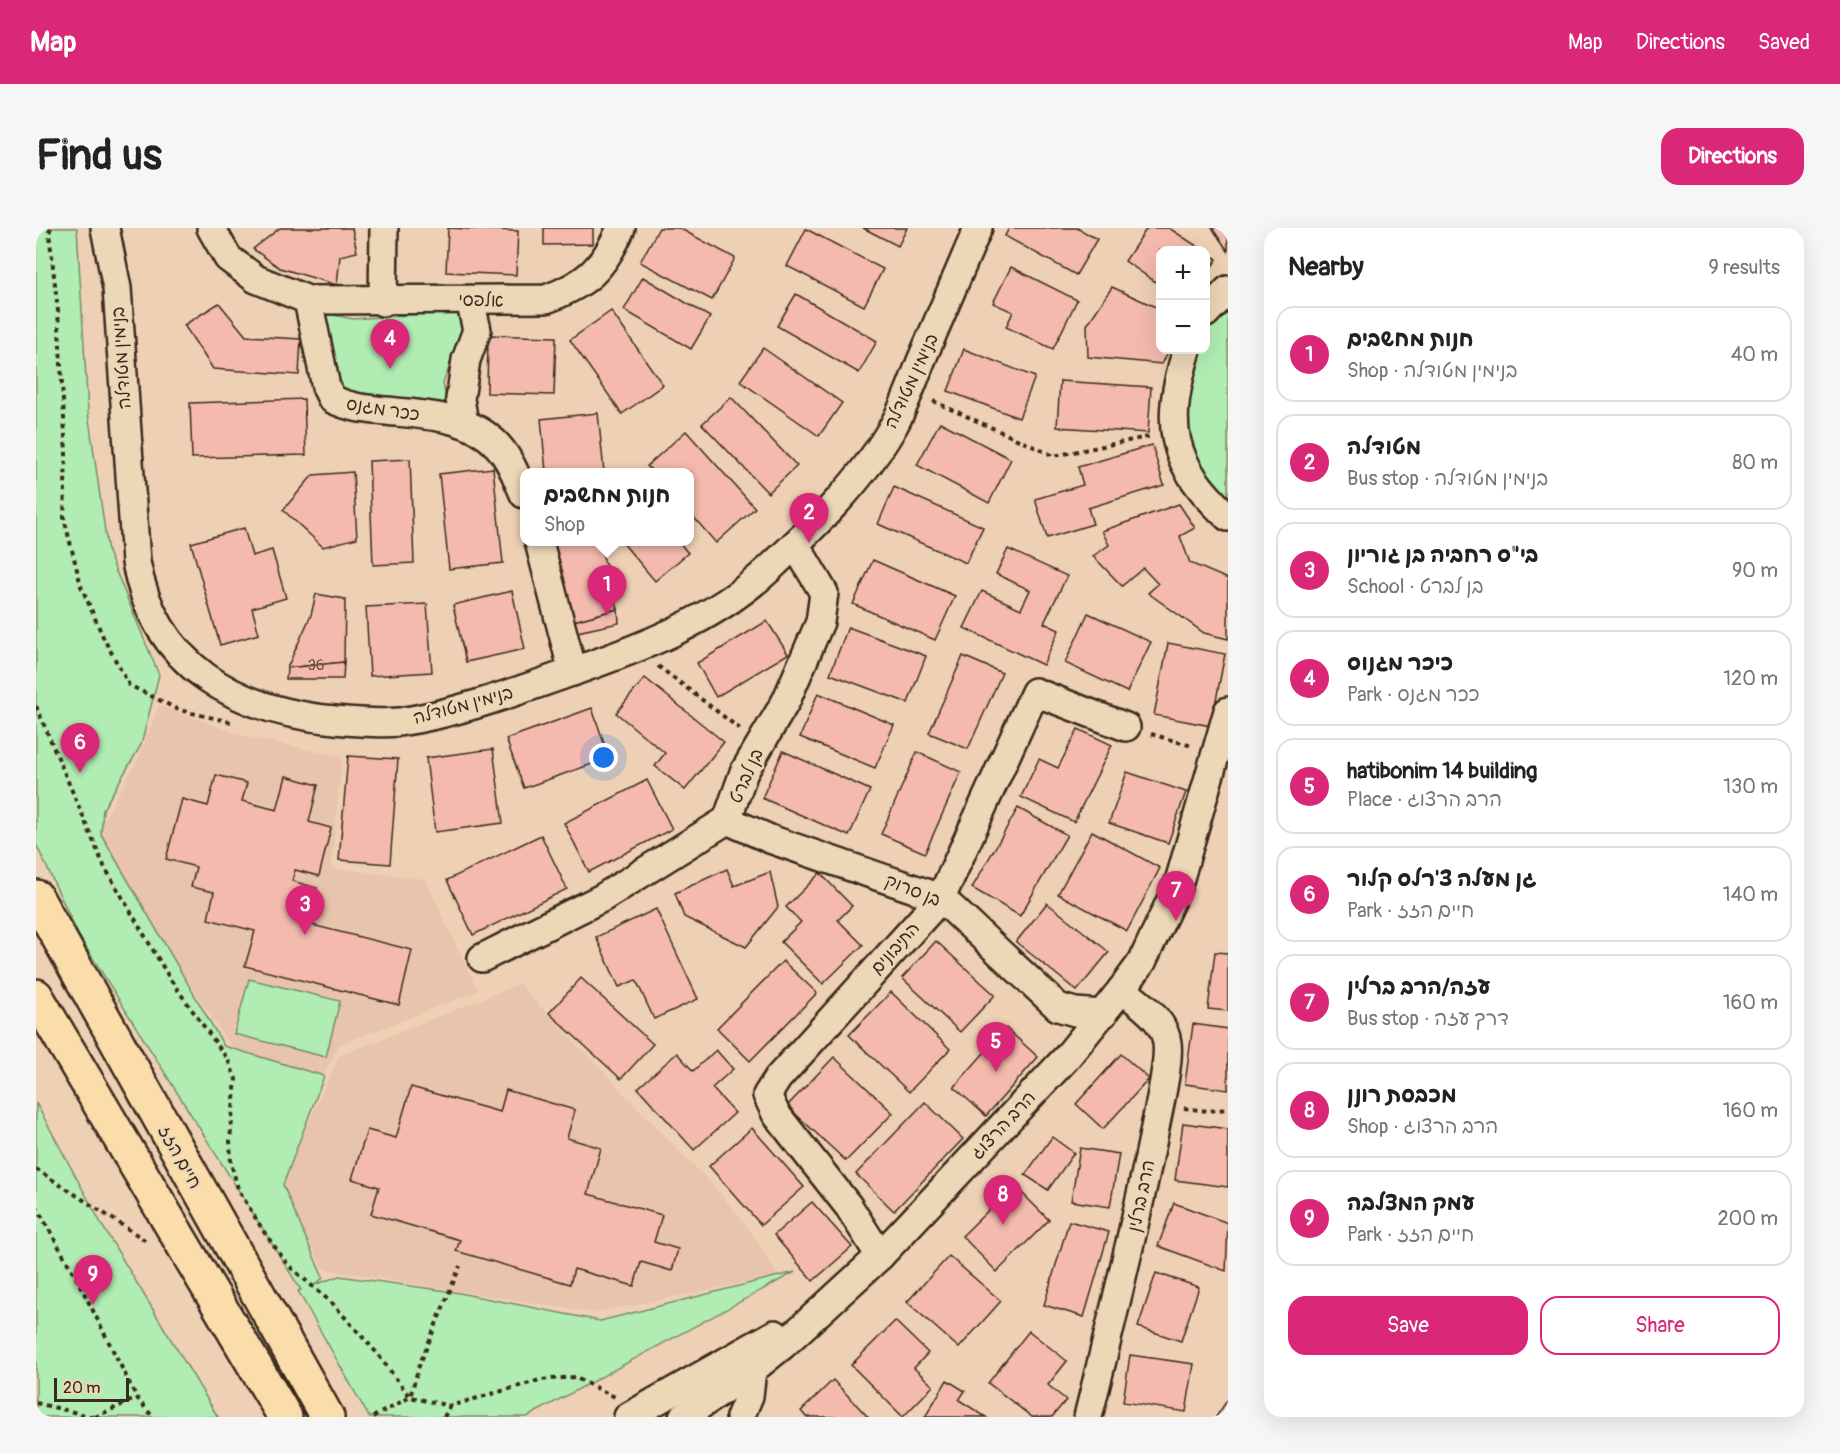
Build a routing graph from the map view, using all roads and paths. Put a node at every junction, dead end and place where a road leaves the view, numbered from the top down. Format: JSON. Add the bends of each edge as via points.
{"nodes":[{"id":1,"x":105,"y":228,"type":"edge"},
{"id":2,"x":211,"y":228,"type":"edge"},
{"id":3,"x":384,"y":228,"type":"edge"},
{"id":4,"x":621,"y":228,"type":"edge"},
{"id":5,"x":978,"y":228,"type":"edge"},
{"id":6,"x":1228,"y":291,"type":"edge"},
{"id":7,"x":308,"y":300,"type":"junction"},
{"id":8,"x":470,"y":300,"type":"junction"},
{"id":9,"x":383,"y":302,"type":"junction"},
{"id":10,"x":1210,"y":310,"type":"edge"},
{"id":11,"x":1186,"y":354,"type":"edge"},
{"id":12,"x":909,"y":390,"type":"junction"},
{"id":13,"x":464,"y":423,"type":"junction"},
{"id":14,"x":1174,"y":432,"type":"junction"},
{"id":15,"x":520,"y":483,"type":"edge"},
{"id":16,"x":1228,"y":517,"type":"edge"},
{"id":17,"x":795,"y":544,"type":"junction"},
{"id":18,"x":540,"y":546,"type":"edge"},
{"id":19,"x":635,"y":648,"type":"junction"},
{"id":20,"x":573,"y":672,"type":"junction"},
{"id":21,"x":36,"y":706,"type":"edge"},
{"id":22,"x":1228,"y":711,"type":"edge"},
{"id":23,"x":1126,"y":728,"type":"joint"},
{"id":24,"x":761,"y":743,"type":"junction"},
{"id":25,"x":1218,"y":753,"type":"junction"},
{"id":26,"x":727,"y":820,"type":"junction"},
{"id":27,"x":36,"y":897,"type":"edge"},
{"id":28,"x":941,"y":898,"type":"junction"},
{"id":29,"x":482,"y":958,"type":"dead end"},
{"id":30,"x":1122,"y":989,"type":"junction"},
{"id":31,"x":36,"y":996,"type":"edge"},
{"id":32,"x":1058,"y":1007,"type":"junction"},
{"id":33,"x":1103,"y":1014,"type":"junction"},
{"id":34,"x":1067,"y":1057,"type":"junction"},
{"id":35,"x":1159,"y":1105,"type":"junction"},
{"id":36,"x":1228,"y":1109,"type":"edge"},
{"id":37,"x":36,"y":1169,"type":"edge"},
{"id":38,"x":36,"y":1206,"type":"edge"},
{"id":39,"x":156,"y":1248,"type":"dead end"},
{"id":40,"x":880,"y":1256,"type":"junction"},
{"id":41,"x":460,"y":1266,"type":"dead end"},
{"id":42,"x":752,"y":1370,"type":"junction"},
{"id":43,"x":410,"y":1396,"type":"junction"},
{"id":44,"x":137,"y":1398,"type":"junction"},
{"id":45,"x":36,"y":1403,"type":"edge"},
{"id":46,"x":450,"y":1406,"type":"junction"},
{"id":47,"x":632,"y":1415,"type":"edge"},
{"id":48,"x":94,"y":1417,"type":"edge"},
{"id":49,"x":153,"y":1417,"type":"edge"},
{"id":50,"x":285,"y":1417,"type":"edge"},
{"id":51,"x":327,"y":1417,"type":"edge"},
{"id":52,"x":373,"y":1417,"type":"edge"},
{"id":53,"x":444,"y":1417,"type":"edge"},
{"id":54,"x":683,"y":1417,"type":"edge"},
{"id":55,"x":740,"y":1417,"type":"edge"},
{"id":56,"x":1088,"y":1417,"type":"edge"}],
"edges":[{"from":1,"to":20,"type":"street","name":"בנימין מטודלה","via":[[117,288],[135,562],[140,587],[159,630],[182,656],[211,683],[257,705],[303,717],[366,723],[399,722],[433,714]]},
{"from":2,"to":7,"type":"street","via":[[228,258],[256,279]]},
{"from":3,"to":9,"type":"street"},
{"from":4,"to":8,"type":"street","name":"אלפסי","via":[[604,262],[572,290],[546,299]]},
{"from":5,"to":12,"type":"street","name":"בנימין מטודלה"},
{"from":6,"to":10,"type":"street"},
{"from":7,"to":9,"type":"street","name":"אלפסי"},
{"from":7,"to":13,"type":"street","name":"ככר מגנס","via":[[326,387],[332,399],[348,407]]},
{"from":8,"to":9,"type":"street","name":"אלפסי"},
{"from":8,"to":13,"type":"street","via":[[477,330],[466,360],[460,399]]},
{"from":11,"to":14,"type":"street","via":[[1175,388]]},
{"from":12,"to":14,"type":"path","via":[[1054,456]]},
{"from":12,"to":17,"type":"street","name":"בנימין מטודלה","via":[[894,424],[868,464]]},
{"from":13,"to":15,"type":"street","via":[[497,445]]},
{"from":14,"to":16,"type":"street","via":[[1195,484]]},
{"from":17,"to":19,"type":"street","name":"בנימין מטודלה","via":[[767,571],[707,616]]},
{"from":17,"to":24,"type":"street","name":"בן לברט","via":[[824,593],[820,622],[786,701]]},
{"from":18,"to":20,"type":"street"},
{"from":19,"to":20,"type":"street","name":"בנימין מטודלה"},
{"from":19,"to":24,"type":"path"},
{"from":21,"to":43,"type":"path","via":[[104,866],[170,979],[228,1060],[236,1079],[230,1140],[238,1189],[289,1266],[333,1304]]},
{"from":22,"to":25,"type":"street","name":"הרב הרצוג"},
{"from":23,"to":25,"type":"path"},
{"from":23,"to":28,"type":"street","name":"התיבונים","via":[[1035,692]]},
{"from":24,"to":26,"type":"street","name":"בן לברט","via":[[744,772]]},
{"from":25,"to":30,"type":"street","name":"הרב הרצוג","via":[[1178,885],[1142,962]]},
{"from":26,"to":28,"type":"street","name":"בן סרוק","via":[[770,839]]},
{"from":26,"to":29,"type":"street","name":"בן לברט","via":[[602,898]]},
{"from":27,"to":51,"type":"main road","name":"חיים הזז"},
{"from":28,"to":32,"type":"street","name":"בן סרוק"},
{"from":28,"to":40,"type":"street","name":"התיבונים","via":[[778,1078],[767,1095],[776,1114],[849,1207]]},
{"from":30,"to":33,"type":"street","name":"הרב הרצוג"},
{"from":30,"to":35,"type":"street","name":"הרב ברלין","via":[[1163,1027],[1168,1045]]},
{"from":31,"to":50,"type":"main road"},
{"from":32,"to":33,"type":"street"},
{"from":32,"to":34,"type":"street","via":[[1067,1026]]},
{"from":33,"to":34,"type":"street","name":"הרב הרצוג"},
{"from":34,"to":40,"type":"street","name":"הרב הרצוג"},
{"from":35,"to":36,"type":"path","via":[[1209,1111]]},
{"from":35,"to":56,"type":"street","name":"הרב ברלין","via":[[1135,1227]]},
{"from":37,"to":39,"type":"path"},
{"from":38,"to":44,"type":"path","via":[[80,1283]]},
{"from":40,"to":42,"type":"street","name":"הרב הרצוג"},
{"from":40,"to":47,"type":"street","name":"הרב הרצוג","via":[[804,1315],[759,1344]]},
{"from":41,"to":43,"type":"path"},
{"from":42,"to":54,"type":"street","name":"הרב הרצוג"},
{"from":42,"to":55,"type":"street","via":[[749,1396]]},
{"from":43,"to":46,"type":"path"},
{"from":43,"to":52,"type":"path"},
{"from":44,"to":48,"type":"path"},
{"from":44,"to":49,"type":"path"},
{"from":45,"to":48,"type":"path"},
{"from":46,"to":47,"type":"path","via":[[540,1380],[574,1377],[600,1388]]},
{"from":46,"to":53,"type":"path"}]}
